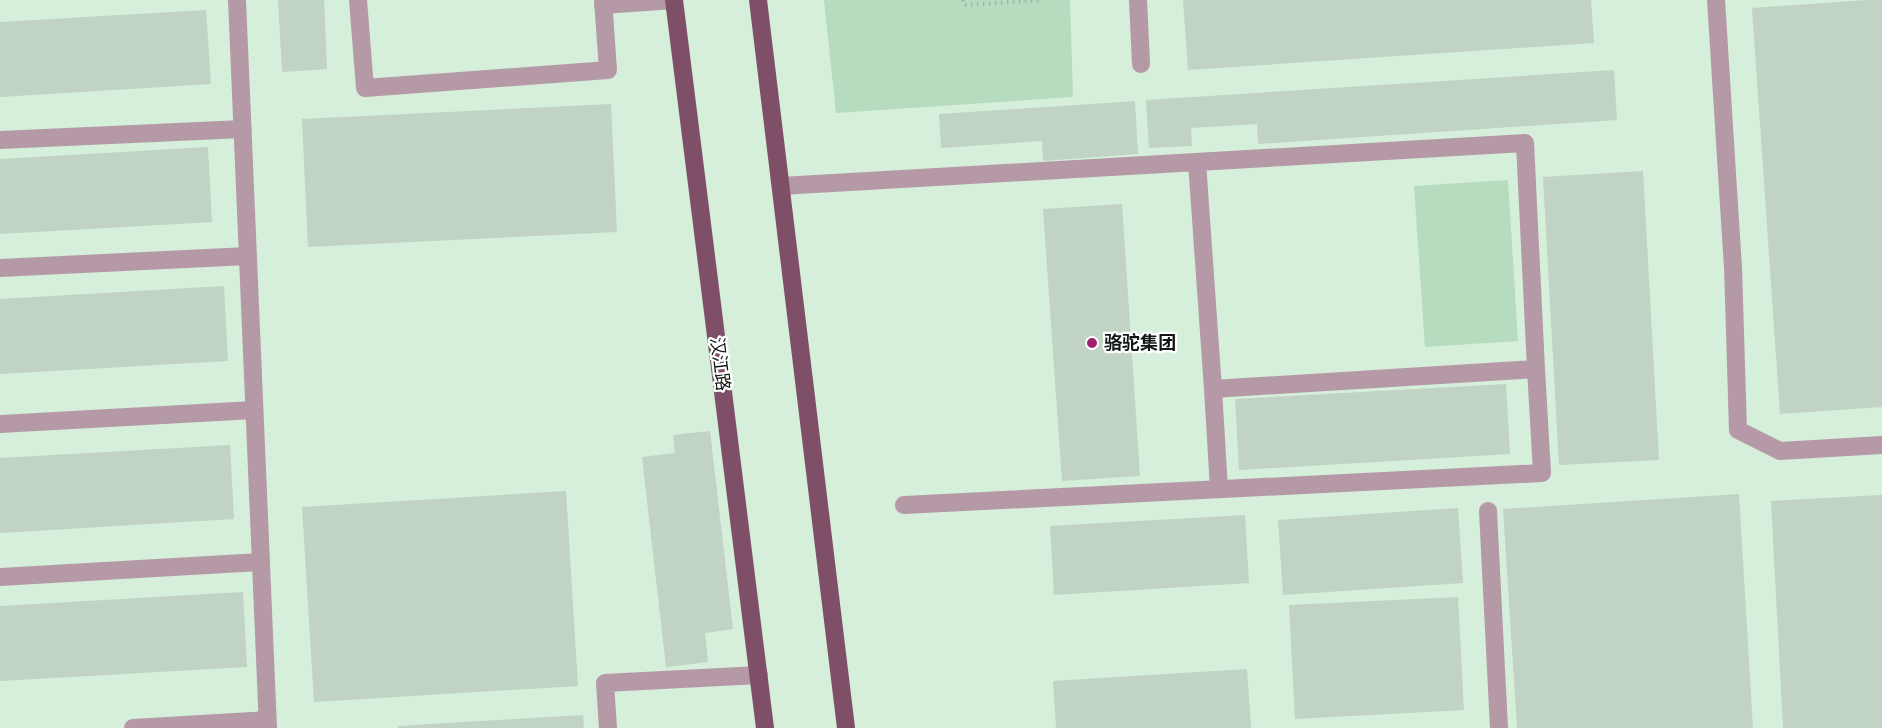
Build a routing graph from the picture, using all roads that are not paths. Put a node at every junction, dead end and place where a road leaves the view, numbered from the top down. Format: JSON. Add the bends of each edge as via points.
{"nodes":[{"id":1,"x":237,"y":0,"type":"edge"},
{"id":2,"x":358,"y":0,"type":"edge"},
{"id":3,"x":674,"y":0,"type":"edge"},
{"id":4,"x":758,"y":0,"type":"edge"},
{"id":5,"x":1138,"y":0,"type":"edge"},
{"id":6,"x":1716,"y":0,"type":"edge"},
{"id":7,"x":603,"y":3,"type":"edge"},
{"id":8,"x":1141,"y":64,"type":"dead end"},
{"id":9,"x":243,"y":129,"type":"junction"},
{"id":10,"x":0,"y":140,"type":"edge"},
{"id":11,"x":1197,"y":162,"type":"junction"},
{"id":12,"x":781,"y":186,"type":"junction"},
{"id":13,"x":248,"y":256,"type":"junction"},
{"id":14,"x":0,"y":268,"type":"edge"},
{"id":15,"x":1536,"y":369,"type":"junction"},
{"id":16,"x":1213,"y":389,"type":"junction"},
{"id":17,"x":254,"y":410,"type":"junction"},
{"id":18,"x":0,"y":424,"type":"edge"},
{"id":19,"x":1882,"y":445,"type":"edge"},
{"id":20,"x":1219,"y":489,"type":"junction"},
{"id":21,"x":904,"y":505,"type":"dead end"},
{"id":22,"x":1488,"y":511,"type":"dead end"},
{"id":23,"x":261,"y":562,"type":"junction"},
{"id":24,"x":0,"y":577,"type":"edge"},
{"id":25,"x":759,"y":675,"type":"junction"},
{"id":26,"x":268,"y":724,"type":"edge"},
{"id":27,"x":133,"y":728,"type":"edge"},
{"id":28,"x":608,"y":728,"type":"edge"},
{"id":29,"x":765,"y":728,"type":"edge"},
{"id":30,"x":846,"y":728,"type":"edge"},
{"id":31,"x":1499,"y":728,"type":"edge"}],
"edges":[{"from":1,"to":9,"type":"lane"},
{"from":2,"to":7,"type":"lane","via":[[364,88],[608,70]]},
{"from":3,"to":7,"type":"lane"},
{"from":3,"to":25,"type":"main road","name":"汉江路"},
{"from":4,"to":12,"type":"main road"},
{"from":5,"to":8,"type":"lane"},
{"from":6,"to":19,"type":"lane","via":[[1738,430],[1780,451]]},
{"from":9,"to":10,"type":"lane"},
{"from":9,"to":13,"type":"lane"},
{"from":11,"to":12,"type":"lane"},
{"from":11,"to":15,"type":"lane","via":[[1525,143]]},
{"from":11,"to":16,"type":"lane"},
{"from":12,"to":30,"type":"main road"},
{"from":13,"to":14,"type":"lane"},
{"from":13,"to":17,"type":"lane"},
{"from":15,"to":16,"type":"lane"},
{"from":15,"to":20,"type":"lane","via":[[1542,473]]},
{"from":16,"to":20,"type":"lane"},
{"from":17,"to":18,"type":"lane"},
{"from":17,"to":23,"type":"lane"},
{"from":20,"to":21,"type":"lane"},
{"from":22,"to":31,"type":"lane"},
{"from":23,"to":24,"type":"lane"},
{"from":23,"to":26,"type":"lane"},
{"from":25,"to":28,"type":"lane","via":[[605,683]]},
{"from":25,"to":29,"type":"main road","name":"汉江路"},
{"from":26,"to":27,"type":"lane"}]}
